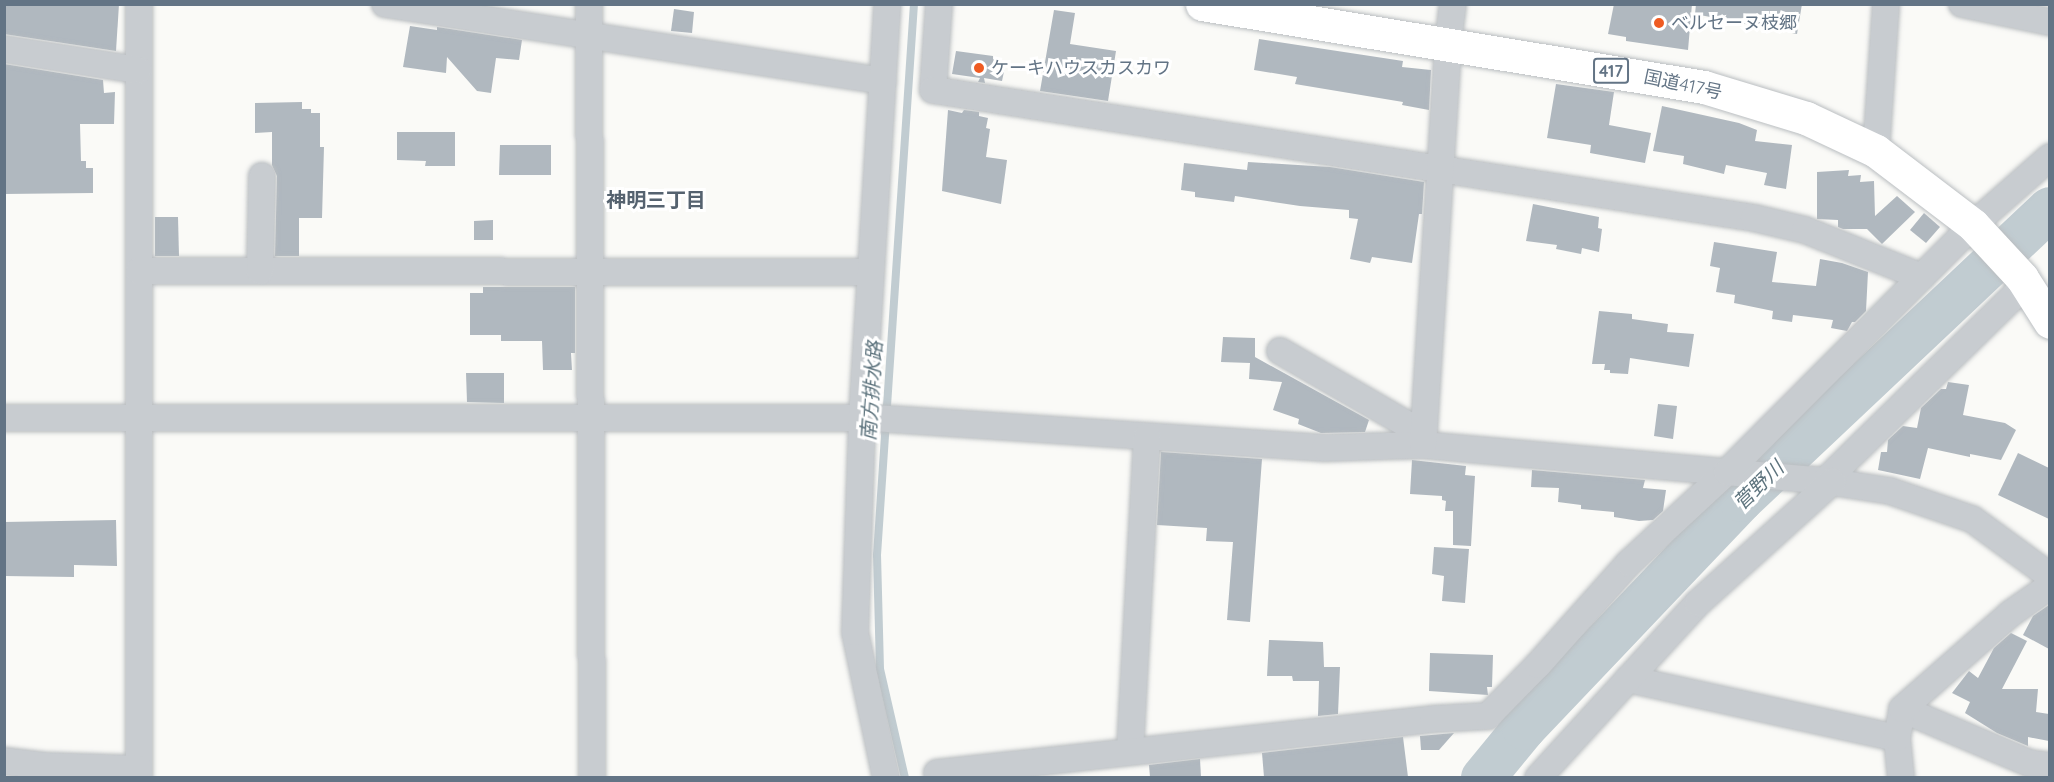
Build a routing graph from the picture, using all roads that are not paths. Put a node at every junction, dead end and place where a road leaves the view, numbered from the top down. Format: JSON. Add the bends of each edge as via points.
{"nodes":[{"id":1,"x":139,"y":4,"type":"edge"},
{"id":2,"x":385,"y":4,"type":"edge"},
{"id":3,"x":589,"y":4,"type":"edge"},
{"id":4,"x":887,"y":4,"type":"edge"},
{"id":5,"x":939,"y":4,"type":"edge"},
{"id":6,"x":1202,"y":4,"type":"edge"},
{"id":7,"x":1453,"y":4,"type":"edge"},
{"id":8,"x":1886,"y":4,"type":"edge"},
{"id":9,"x":1962,"y":4,"type":"edge"},
{"id":10,"x":2049,"y":22,"type":"edge"},
{"id":11,"x":589,"y":38,"type":"junction"},
{"id":12,"x":1448,"y":43,"type":"junction"},
{"id":13,"x":4,"y":49,"type":"edge"},
{"id":14,"x":138,"y":70,"type":"junction"},
{"id":15,"x":883,"y":81,"type":"junction"},
{"id":16,"x":1876,"y":151,"type":"junction"},
{"id":17,"x":2049,"y":157,"type":"edge"},
{"id":18,"x":1440,"y":168,"type":"junction"},
{"id":19,"x":262,"y":176,"type":"dead end"},
{"id":20,"x":1979,"y":230,"type":"junction"},
{"id":21,"x":139,"y":271,"type":"junction"},
{"id":22,"x":261,"y":272,"type":"junction"},
{"id":23,"x":589,"y":272,"type":"junction"},
{"id":24,"x":871,"y":272,"type":"junction"},
{"id":25,"x":1922,"y":277,"type":"junction"},
{"id":26,"x":2024,"y":281,"type":"junction"},
{"id":27,"x":2049,"y":322,"type":"edge"},
{"id":28,"x":1280,"y":351,"type":"dead end"},
{"id":29,"x":4,"y":417,"type":"edge"},
{"id":30,"x":140,"y":418,"type":"junction"},
{"id":31,"x":868,"y":418,"type":"junction"},
{"id":32,"x":589,"y":419,"type":"junction"},
{"id":33,"x":1147,"y":436,"type":"junction"},
{"id":34,"x":1424,"y":439,"type":"junction"},
{"id":35,"x":1731,"y":473,"type":"junction"},
{"id":36,"x":1825,"y":481,"type":"junction"},
{"id":37,"x":2049,"y":576,"type":"edge"},
{"id":38,"x":2049,"y":586,"type":"edge"},
{"id":39,"x":1628,"y":679,"type":"junction"},
{"id":40,"x":1902,"y":709,"type":"junction"},
{"id":41,"x":1897,"y":738,"type":"junction"},
{"id":42,"x":1130,"y":751,"type":"junction"},
{"id":43,"x":4,"y":761,"type":"edge"},
{"id":44,"x":2049,"y":766,"type":"edge"},
{"id":45,"x":139,"y":773,"type":"edge"},
{"id":46,"x":937,"y":773,"type":"dead end"},
{"id":47,"x":592,"y":777,"type":"edge"},
{"id":48,"x":886,"y":777,"type":"edge"},
{"id":49,"x":1538,"y":777,"type":"edge"},
{"id":50,"x":1901,"y":777,"type":"edge"}],
"edges":[{"from":1,"to":14,"type":"street"},
{"from":2,"to":11,"type":"street"},
{"from":3,"to":11,"type":"street"},
{"from":4,"to":15,"type":"street"},
{"from":5,"to":18,"type":"street","via":[[933,90]]},
{"from":6,"to":12,"type":"highway","name":"国道417号","number":"417"},
{"from":7,"to":12,"type":"street"},
{"from":8,"to":16,"type":"street"},
{"from":9,"to":10,"type":"street"},
{"from":11,"to":15,"type":"street"},
{"from":11,"to":23,"type":"street"},
{"from":12,"to":16,"type":"highway","name":"国道417号","number":"417","via":[[1704,87],[1806,118]]},
{"from":12,"to":18,"type":"street"},
{"from":13,"to":14,"type":"street"},
{"from":14,"to":21,"type":"street"},
{"from":15,"to":24,"type":"street"},
{"from":16,"to":20,"type":"highway","name":"国道417号","number":"417"},
{"from":17,"to":20,"type":"street"},
{"from":18,"to":25,"type":"street","via":[[1754,218],[1805,230]]},
{"from":18,"to":34,"type":"street"},
{"from":19,"to":22,"type":"street"},
{"from":20,"to":25,"type":"street"},
{"from":20,"to":26,"type":"highway","name":"国道417号","number":"417"},
{"from":21,"to":22,"type":"street"},
{"from":21,"to":30,"type":"street"},
{"from":22,"to":23,"type":"street"},
{"from":23,"to":24,"type":"street"},
{"from":23,"to":32,"type":"street"},
{"from":24,"to":31,"type":"street"},
{"from":25,"to":35,"type":"street"},
{"from":26,"to":27,"type":"highway","name":"国道417号","number":"417"},
{"from":26,"to":36,"type":"street"},
{"from":28,"to":34,"type":"street"},
{"from":29,"to":30,"type":"street"},
{"from":30,"to":32,"type":"street"},
{"from":30,"to":45,"type":"street"},
{"from":31,"to":32,"type":"street"},
{"from":31,"to":33,"type":"street"},
{"from":31,"to":48,"type":"street","via":[[855,632]]},
{"from":32,"to":47,"type":"street"},
{"from":33,"to":34,"type":"street","via":[[1325,448]]},
{"from":33,"to":42,"type":"street"},
{"from":34,"to":35,"type":"street"},
{"from":35,"to":36,"type":"street"},
{"from":35,"to":42,"type":"street","via":[[1629,563],[1488,716]]},
{"from":36,"to":37,"type":"street","via":[[1890,491],[1972,519]]},
{"from":36,"to":39,"type":"street","via":[[1698,603]]},
{"from":38,"to":40,"type":"street","via":[[2010,614]]},
{"from":39,"to":41,"type":"street"},
{"from":39,"to":49,"type":"street"},
{"from":40,"to":41,"type":"street"},
{"from":40,"to":44,"type":"street","via":[[2029,763]]},
{"from":41,"to":50,"type":"street"},
{"from":42,"to":46,"type":"street"},
{"from":43,"to":45,"type":"street"}]}
